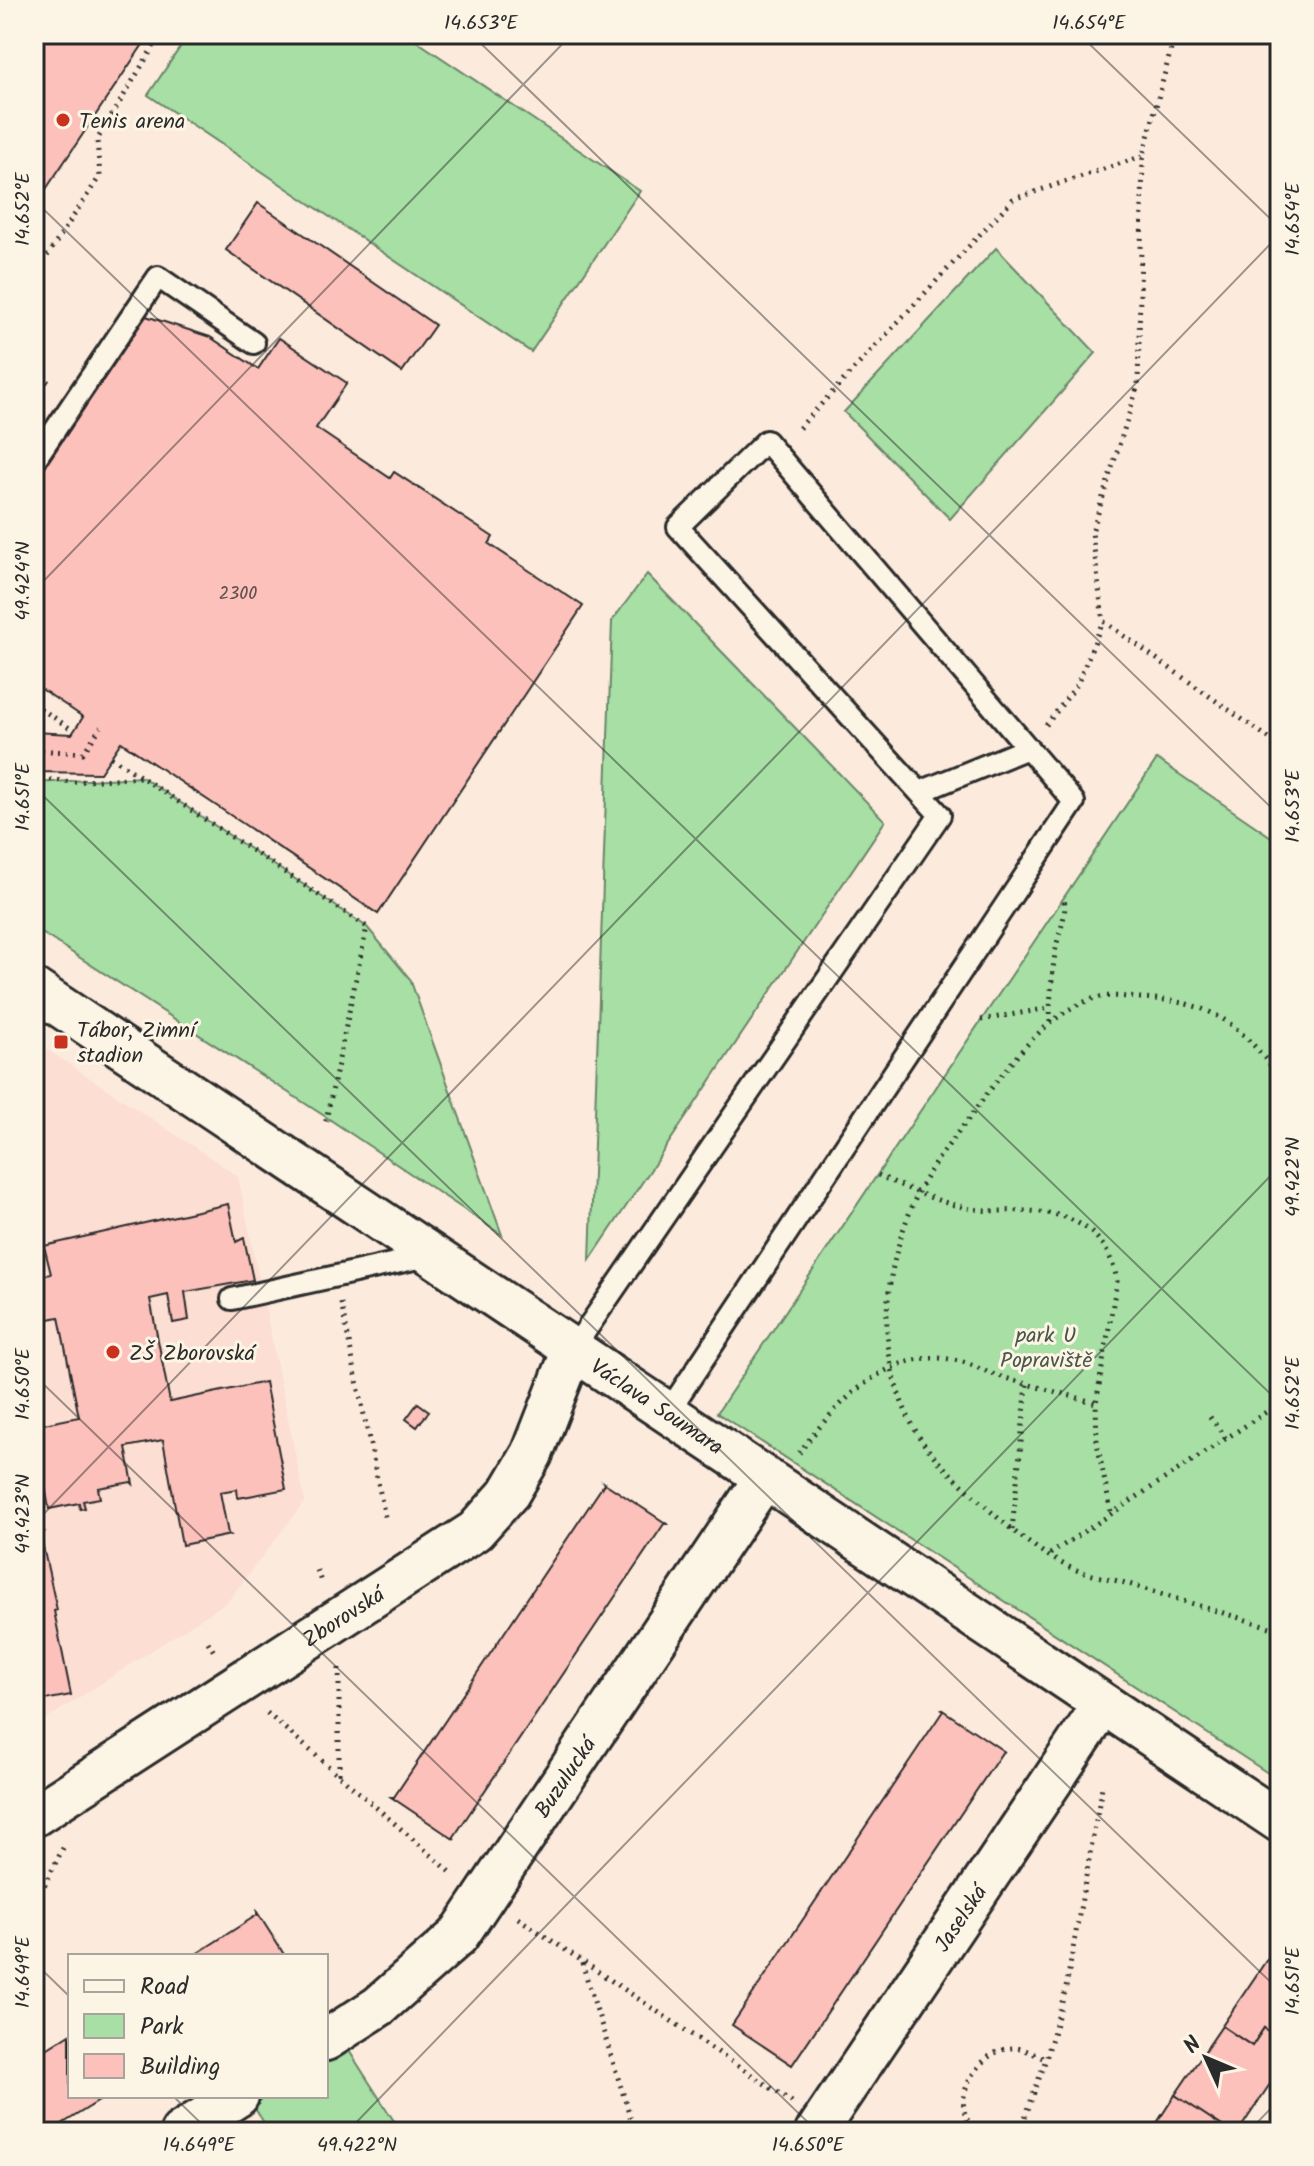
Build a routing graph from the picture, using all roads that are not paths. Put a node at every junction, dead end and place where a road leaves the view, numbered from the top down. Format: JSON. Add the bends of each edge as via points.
{"nodes":[{"id":1,"x":254,"y":343,"type":"dead end"},
{"id":2,"x":34,"y":461,"type":"edge"},
{"id":3,"x":1028,"y":748,"type":"junction"},
{"id":4,"x":920,"y":792,"type":"junction"},
{"id":5,"x":34,"y":989,"type":"edge"},
{"id":6,"x":432,"y":1255,"type":"junction"},
{"id":7,"x":232,"y":1299,"type":"dead end"},
{"id":8,"x":573,"y":1349,"type":"junction"},
{"id":9,"x":668,"y":1412,"type":"junction"},
{"id":10,"x":769,"y":1483,"type":"junction"},
{"id":11,"x":1103,"y":1705,"type":"junction"},
{"id":12,"x":34,"y":1816,"type":"edge"},
{"id":13,"x":1280,"y":1822,"type":"edge"},
{"id":14,"x":328,"y":2039,"type":"edge"},
{"id":15,"x":235,"y":2098,"type":"edge"},
{"id":16,"x":806,"y":2118,"type":"edge"},
{"id":17,"x":181,"y":2132,"type":"edge"}],
"edges":[{"from":1,"to":2,"type":"lane","via":[[158,277]]},
{"from":3,"to":4,"type":"lane"},
{"from":3,"to":4,"type":"lane","via":[[766,441],[678,527]]},
{"from":3,"to":9,"type":"lane","via":[[1074,802]]},
{"from":4,"to":8,"type":"lane","via":[[940,815]]},
{"from":5,"to":6,"type":"street","name":"Václava Soumara"},
{"from":6,"to":7,"type":"lane"},
{"from":6,"to":8,"type":"street","name":"Václava Soumara"},
{"from":8,"to":9,"type":"street","name":"Václava Soumara"},
{"from":8,"to":12,"type":"street","name":"Zborovská","via":[[532,1454],[509,1493],[475,1531]]},
{"from":9,"to":10,"type":"street","name":"Václava Soumara"},
{"from":10,"to":11,"type":"street","name":"Václava Soumara"},
{"from":10,"to":14,"type":"street","name":"Buzulucká","via":[[458,1936],[379,2006]]},
{"from":11,"to":13,"type":"street","name":"Václava Soumara"},
{"from":11,"to":16,"type":"street","name":"Jaselská"},
{"from":15,"to":17,"type":"street"}]}
